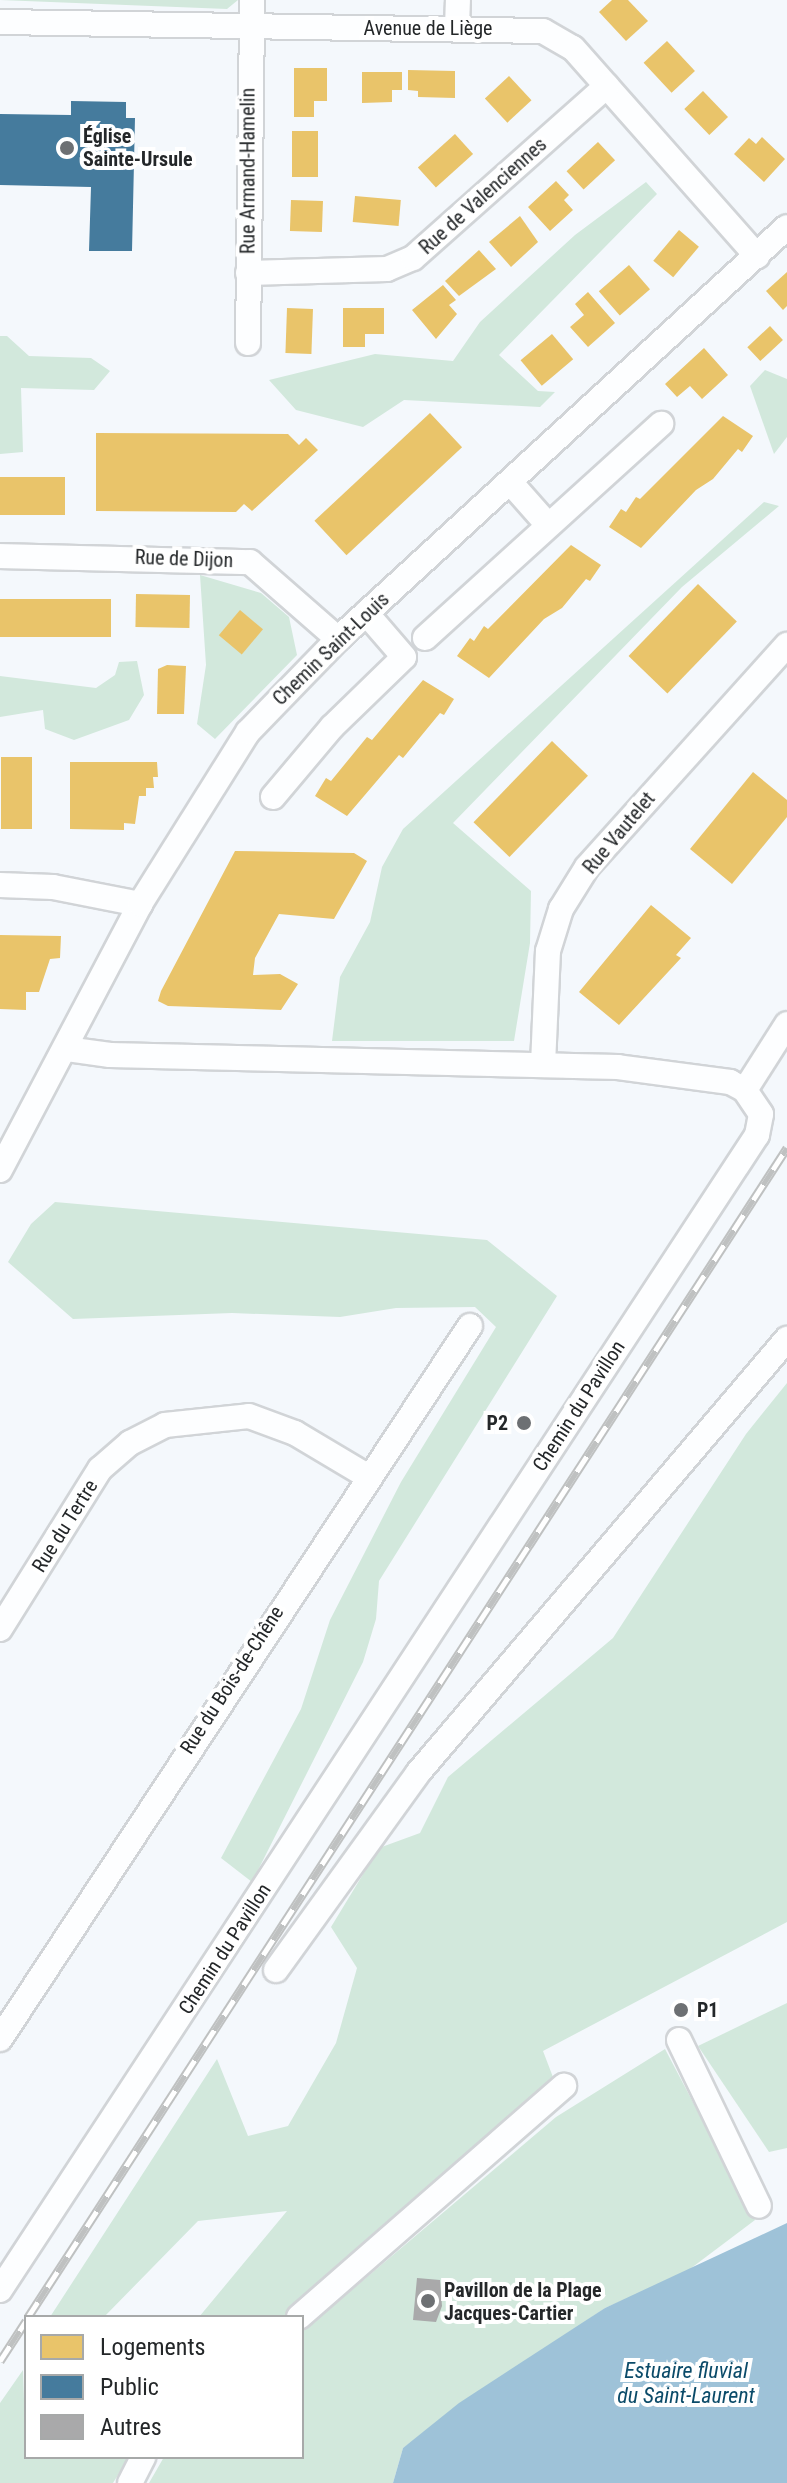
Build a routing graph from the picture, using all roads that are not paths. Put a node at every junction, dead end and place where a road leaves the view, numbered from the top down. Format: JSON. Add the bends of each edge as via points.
{"nodes":[{"id":1,"x":252,"y":0,"type":"edge"},
{"id":2,"x":458,"y":0,"type":"edge"},
{"id":3,"x":0,"y":22,"type":"edge"},
{"id":4,"x":457,"y":27,"type":"junction"},
{"id":5,"x":251,"y":28,"type":"junction"},
{"id":6,"x":607,"y":86,"type":"junction"},
{"id":7,"x":787,"y":227,"type":"edge"},
{"id":8,"x":757,"y":256,"type":"junction"},
{"id":9,"x":248,"y":273,"type":"junction"},
{"id":10,"x":248,"y":343,"type":"dead end"},
{"id":11,"x":661,"y":424,"type":"dead end"},
{"id":12,"x":510,"y":482,"type":"junction"},
{"id":13,"x":548,"y":525,"type":"junction"},
{"id":14,"x":0,"y":556,"type":"edge"},
{"id":15,"x":366,"y":613,"type":"junction"},
{"id":16,"x":425,"y":638,"type":"dead end"},
{"id":17,"x":338,"y":639,"type":"junction"},
{"id":18,"x":787,"y":645,"type":"edge"},
{"id":19,"x":273,"y":797,"type":"dead end"},
{"id":20,"x":0,"y":885,"type":"edge"},
{"id":21,"x":140,"y":904,"type":"junction"},
{"id":22,"x":787,"y":1024,"type":"edge"},
{"id":23,"x":67,"y":1049,"type":"junction"},
{"id":24,"x":543,"y":1065,"type":"junction"},
{"id":25,"x":745,"y":1090,"type":"junction"},
{"id":26,"x":0,"y":1170,"type":"edge"},
{"id":27,"x":470,"y":1326,"type":"dead end"},
{"id":28,"x":787,"y":1339,"type":"edge"},
{"id":29,"x":367,"y":1476,"type":"junction"},
{"id":30,"x":0,"y":1629,"type":"edge"},
{"id":31,"x":276,"y":1970,"type":"dead end"},
{"id":32,"x":0,"y":2039,"type":"edge"},
{"id":33,"x":679,"y":2040,"type":"dead end"},
{"id":34,"x":564,"y":2086,"type":"dead end"},
{"id":35,"x":759,"y":2206,"type":"dead end"},
{"id":36,"x":0,"y":2290,"type":"edge"},
{"id":37,"x":301,"y":2315,"type":"edge"},
{"id":38,"x":142,"y":2459,"type":"edge"},
{"id":39,"x":130,"y":2483,"type":"edge"}],
"edges":[{"from":1,"to":5,"type":"street","name":"Rue Armand-Hamelin"},
{"from":2,"to":4,"type":"street"},
{"from":3,"to":5,"type":"street","name":"Avenue de Liège"},
{"from":4,"to":5,"type":"street","name":"Avenue de Liège"},
{"from":4,"to":6,"type":"street","name":"Avenue de Liège","via":[[520,29],[558,37]]},
{"from":5,"to":9,"type":"street","name":"Rue Armand-Hamelin"},
{"from":6,"to":8,"type":"street","name":"Avenue de Liège"},
{"from":6,"to":9,"type":"street","name":"Rue de Valenciennes","via":[[413,258],[387,269]]},
{"from":7,"to":8,"type":"street","name":"Chemin Saint-Louis"},
{"from":8,"to":12,"type":"street","name":"Chemin Saint-Louis"},
{"from":9,"to":10,"type":"street","name":"Rue Armand-Hamelin"},
{"from":11,"to":13,"type":"street"},
{"from":12,"to":13,"type":"street"},
{"from":12,"to":15,"type":"street","name":"Chemin Saint-Louis"},
{"from":13,"to":16,"type":"street"},
{"from":14,"to":17,"type":"street","name":"Rue de Dijon","via":[[250,562]]},
{"from":15,"to":17,"type":"street","name":"Chemin Saint-Louis"},
{"from":15,"to":19,"type":"street","via":[[404,657],[332,727]]},
{"from":17,"to":21,"type":"street","name":"Chemin Saint-Louis","via":[[248,732]]},
{"from":18,"to":24,"type":"street","name":"Rue Vautelet","via":[[587,867],[561,909],[548,951]]},
{"from":20,"to":21,"type":"street","via":[[53,887]]},
{"from":21,"to":23,"type":"street","name":"Chemin Saint-Louis"},
{"from":22,"to":25,"type":"street"},
{"from":23,"to":24,"type":"street","via":[[110,1055]]},
{"from":23,"to":26,"type":"street","name":"Chemin Saint-Louis"},
{"from":24,"to":25,"type":"street","via":[[684,1073]]},
{"from":25,"to":36,"type":"street","name":"Chemin du Pavillon","via":[[761,1114],[757,1135]]},
{"from":27,"to":29,"type":"street","name":"Rue du Bois-de-Chêne"},
{"from":28,"to":31,"type":"street","via":[[418,1773]]},
{"from":29,"to":30,"type":"street","name":"Rue du Tertre","via":[[295,1433],[249,1416],[165,1425],[130,1443],[100,1469]]},
{"from":29,"to":32,"type":"street","name":"Rue du Bois-de-Chêne"},
{"from":33,"to":35,"type":"street"},
{"from":34,"to":37,"type":"street"},
{"from":38,"to":39,"type":"street"}]}
